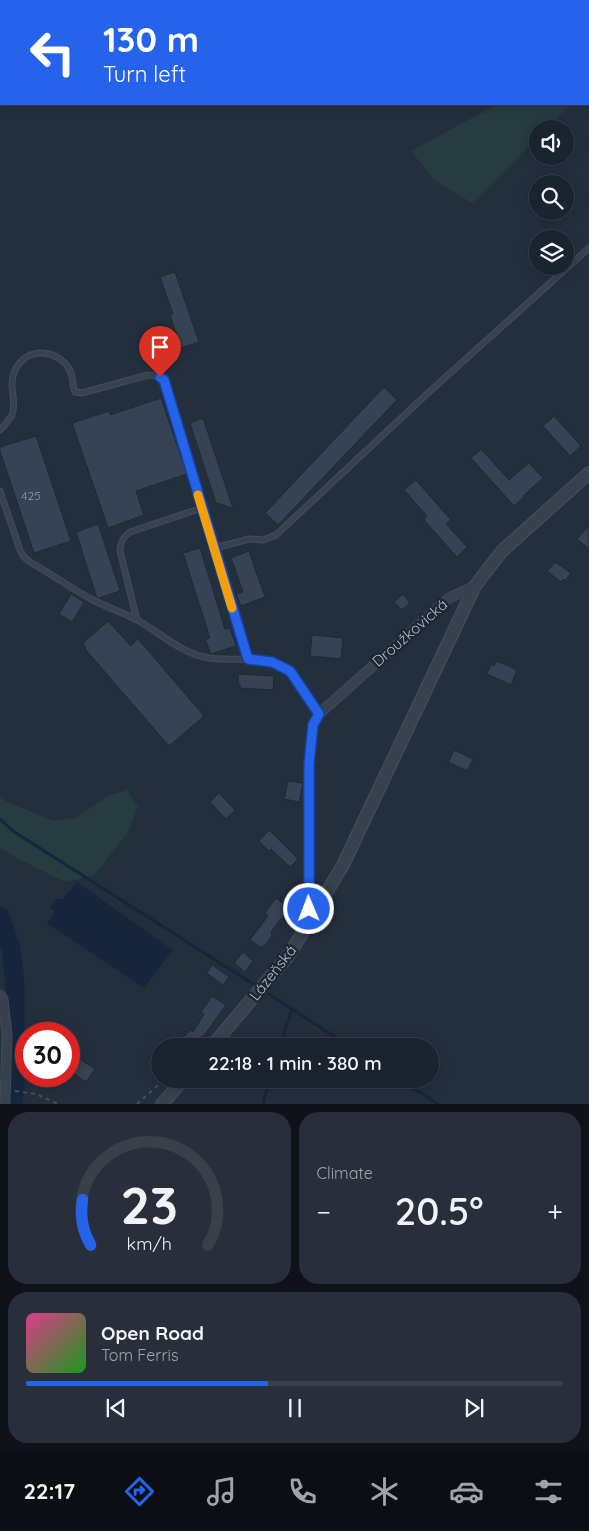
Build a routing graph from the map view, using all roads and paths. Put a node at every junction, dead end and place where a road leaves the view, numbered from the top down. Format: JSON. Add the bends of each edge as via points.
{"nodes":[{"id":1,"x":589,"y":248,"type":"edge"},
{"id":2,"x":0,"y":430,"type":"edge"},
{"id":3,"x":589,"y":473,"type":"edge"},
{"id":4,"x":0,"y":492,"type":"edge"},
{"id":5,"x":202,"y":508,"type":"junction"},
{"id":6,"x":214,"y":548,"type":"junction"},
{"id":7,"x":475,"y":586,"type":"junction"},
{"id":8,"x":137,"y":620,"type":"junction"},
{"id":9,"x":248,"y":659,"type":"junction"},
{"id":10,"x":319,"y":714,"type":"junction"},
{"id":11,"x":313,"y":916,"type":"junction"},
{"id":12,"x":0,"y":995,"type":"edge"},
{"id":13,"x":219,"y":1038,"type":"edge"},
{"id":14,"x":155,"y":1088,"type":"edge"},
{"id":15,"x":176,"y":1088,"type":"edge"},
{"id":16,"x":3,"y":1090,"type":"edge"},
{"id":17,"x":21,"y":1092,"type":"dead end"},
{"id":18,"x":5,"y":1104,"type":"edge"},
{"id":19,"x":58,"y":1104,"type":"edge"},
{"id":20,"x":137,"y":1104,"type":"edge"},
{"id":21,"x":162,"y":1104,"type":"edge"}],
"edges":[{"from":1,"to":6,"type":"lane","via":[[276,535]]},
{"from":2,"to":5,"type":"lane","via":[[13,414],[15,372],[28,356],[38,353],[59,358],[67,366],[75,392],[82,393],[148,375],[160,377],[164,380]]},
{"from":3,"to":7,"type":"street","name":"Droužkovická","via":[[502,551]]},
{"from":4,"to":8,"type":"lane","via":[[24,557],[95,601]]},
{"from":5,"to":6,"type":"lane"},
{"from":5,"to":8,"type":"lane","via":[[124,536],[120,551]]},
{"from":6,"to":9,"type":"lane"},
{"from":7,"to":10,"type":"street","name":"Droužkovická","via":[[449,598]]},
{"from":7,"to":11,"type":"street","name":"Lázeňská","via":[[342,865]]},
{"from":8,"to":9,"type":"lane","via":[[188,652],[203,657]]},
{"from":9,"to":10,"type":"lane","via":[[272,662],[290,671]]},
{"from":10,"to":11,"type":"street","via":[[313,725],[309,764],[309,909]]},
{"from":11,"to":13,"type":"street","name":"Lázeňská","via":[[289,955]]},
{"from":12,"to":16,"type":"street","via":[[7,1034]]},
{"from":14,"to":20,"type":"path"},
{"from":15,"to":21,"type":"street"},
{"from":16,"to":18,"type":"street"},
{"from":17,"to":19,"type":"path","via":[[36,1094]]}]}
